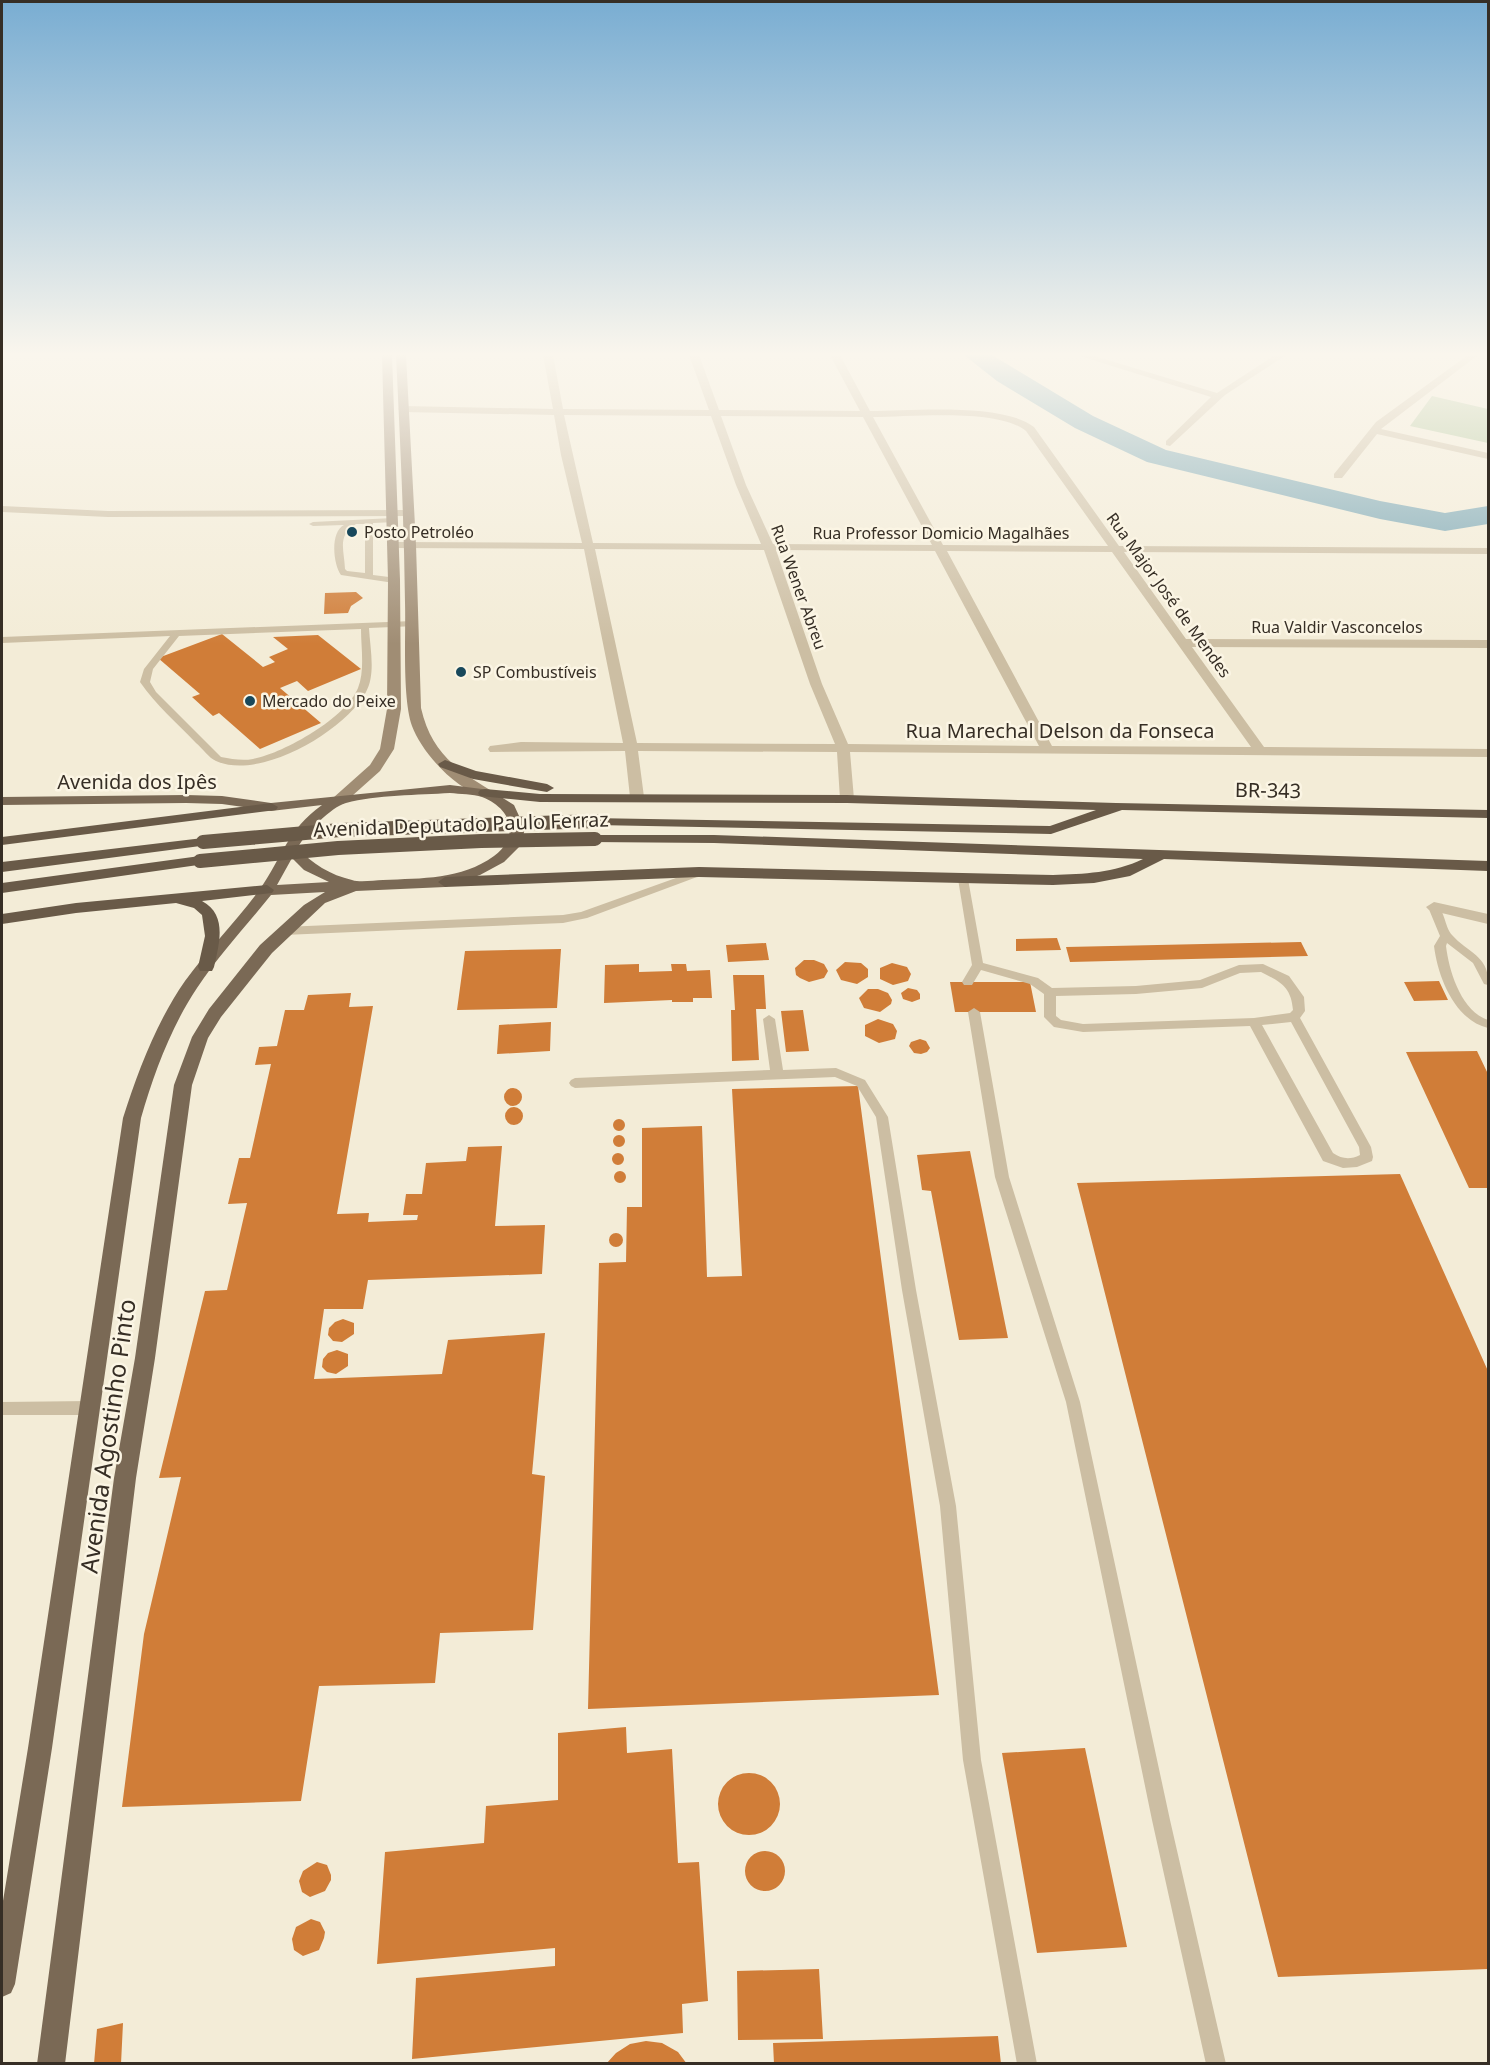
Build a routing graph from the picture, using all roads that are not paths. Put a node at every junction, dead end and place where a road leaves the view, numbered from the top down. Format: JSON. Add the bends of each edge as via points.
{"nodes":[{"id":1,"x":391,"y":451,"type":"edge"},
{"id":2,"x":405,"y":451,"type":"edge"},
{"id":3,"x":565,"y":451,"type":"edge"},
{"id":4,"x":729,"y":451,"type":"edge"},
{"id":5,"x":886,"y":451,"type":"edge"},
{"id":6,"x":1046,"y":451,"type":"edge"},
{"id":7,"x":1358,"y":451,"type":"edge"},
{"id":8,"x":1467,"y":451,"type":"edge"},
{"id":9,"x":1488,"y":456,"type":"edge"},
{"id":10,"x":1338,"y":476,"type":"dead end"},
{"id":11,"x":2,"y":509,"type":"edge"},
{"id":12,"x":409,"y":513,"type":"junction"},
{"id":13,"x":393,"y":517,"type":"junction"},
{"id":14,"x":369,"y":522,"type":"junction"},
{"id":15,"x":353,"y":523,"type":"junction"},
{"id":16,"x":313,"y":524,"type":"dead end"},
{"id":17,"x":393,"y":545,"type":"junction"},
{"id":18,"x":410,"y":545,"type":"junction"},
{"id":19,"x":589,"y":548,"type":"junction"},
{"id":20,"x":769,"y":548,"type":"junction"},
{"id":21,"x":940,"y":549,"type":"junction"},
{"id":22,"x":1115,"y":551,"type":"junction"},
{"id":23,"x":1488,"y":551,"type":"edge"},
{"id":24,"x":369,"y":577,"type":"junction"},
{"id":25,"x":394,"y":580,"type":"junction"},
{"id":26,"x":413,"y":624,"type":"junction"},
{"id":27,"x":394,"y":625,"type":"junction"},
{"id":28,"x":365,"y":627,"type":"junction"},
{"id":29,"x":176,"y":634,"type":"junction"},
{"id":30,"x":2,"y":640,"type":"edge"},
{"id":31,"x":1185,"y":643,"type":"junction"},
{"id":32,"x":1488,"y":644,"type":"edge"},
{"id":33,"x":631,"y":747,"type":"junction"},
{"id":34,"x":843,"y":748,"type":"junction"},
{"id":35,"x":495,"y":749,"type":"dead end"},
{"id":36,"x":1048,"y":750,"type":"junction"},
{"id":37,"x":1260,"y":751,"type":"junction"},
{"id":38,"x":1488,"y":753,"type":"edge"},
{"id":39,"x":445,"y":764,"type":"junction"},
{"id":40,"x":485,"y":793,"type":"junction"},
{"id":41,"x":633,"y":797,"type":"junction"},
{"id":42,"x":846,"y":799,"type":"junction"},
{"id":43,"x":2,"y":801,"type":"edge"},
{"id":44,"x":338,"y":801,"type":"junction"},
{"id":45,"x":1121,"y":806,"type":"junction"},
{"id":46,"x":271,"y":807,"type":"junction"},
{"id":47,"x":1488,"y":814,"type":"edge"},
{"id":48,"x":1051,"y":830,"type":"joint"},
{"id":49,"x":2,"y":841,"type":"edge"},
{"id":50,"x":292,"y":848,"type":"junction"},
{"id":51,"x":1162,"y":855,"type":"junction"},
{"id":52,"x":1488,"y":866,"type":"edge"},
{"id":53,"x":2,"y":867,"type":"edge"},
{"id":54,"x":701,"y":872,"type":"junction"},
{"id":55,"x":963,"y":879,"type":"junction"},
{"id":56,"x":445,"y":882,"type":"junction"},
{"id":57,"x":354,"y":886,"type":"junction"},
{"id":58,"x":2,"y":888,"type":"edge"},
{"id":59,"x":267,"y":890,"type":"junction"},
{"id":60,"x":166,"y":899,"type":"junction"},
{"id":61,"x":1434,"y":906,"type":"joint"},
{"id":62,"x":2,"y":919,"type":"edge"},
{"id":63,"x":1488,"y":919,"type":"edge"},
{"id":64,"x":284,"y":931,"type":"junction"},
{"id":65,"x":1446,"y":936,"type":"junction"},
{"id":66,"x":978,"y":965,"type":"junction"},
{"id":67,"x":206,"y":967,"type":"junction"},
{"id":68,"x":1488,"y":981,"type":"edge"},
{"id":69,"x":968,"y":982,"type":"dead end"},
{"id":70,"x":1050,"y":992,"type":"junction"},
{"id":71,"x":974,"y":1012,"type":"dead end"},
{"id":72,"x":1294,"y":1017,"type":"junction"},
{"id":73,"x":769,"y":1019,"type":"dead end"},
{"id":74,"x":1254,"y":1022,"type":"junction"},
{"id":75,"x":1488,"y":1023,"type":"edge"},
{"id":76,"x":777,"y":1073,"type":"junction"},
{"id":77,"x":575,"y":1083,"type":"dead end"},
{"id":78,"x":90,"y":1408,"type":"junction"},
{"id":79,"x":2,"y":1409,"type":"edge"},
{"id":80,"x":2,"y":1984,"type":"edge"},
{"id":81,"x":51,"y":2064,"type":"edge"},
{"id":82,"x":1027,"y":2064,"type":"edge"},
{"id":83,"x":1216,"y":2064,"type":"edge"}],
"edges":[{"from":1,"to":13,"type":"main road"},
{"from":2,"to":12,"type":"main road"},
{"from":3,"to":19,"type":"street"},
{"from":4,"to":20,"type":"street","name":"Rua Wener Abreu"},
{"from":5,"to":21,"type":"street"},
{"from":6,"to":22,"type":"street","name":"Rua Major José de Mendes"},
{"from":7,"to":10,"type":"street"},
{"from":8,"to":9,"type":"street"},
{"from":11,"to":13,"type":"street"},
{"from":12,"to":13,"type":"street"},
{"from":12,"to":18,"type":"main road"},
{"from":13,"to":14,"type":"lane"},
{"from":13,"to":17,"type":"main road"},
{"from":14,"to":15,"type":"lane"},
{"from":14,"to":24,"type":"lane"},
{"from":15,"to":16,"type":"lane"},
{"from":15,"to":24,"type":"lane","via":[[342,529],[339,537],[341,569],[344,573]]},
{"from":17,"to":18,"type":"street","name":"Rua Professor Domicio Magalhães"},
{"from":17,"to":25,"type":"main road"},
{"from":18,"to":19,"type":"street","name":"Rua Professor Domicio Magalhães"},
{"from":18,"to":26,"type":"main road"},
{"from":19,"to":20,"type":"street","name":"Rua Professor Domicio Magalhães"},
{"from":19,"to":33,"type":"street"},
{"from":20,"to":21,"type":"street","name":"Rua Professor Domicio Magalhães"},
{"from":20,"to":34,"type":"street","name":"Rua Wener Abreu","via":[[816,684]]},
{"from":21,"to":22,"type":"street","name":"Rua Professor Domicio Magalhães"},
{"from":21,"to":36,"type":"street"},
{"from":22,"to":23,"type":"street","name":"Rua Professor Domicio Magalhães"},
{"from":22,"to":31,"type":"street","name":"Rua Major José de Mendes"},
{"from":24,"to":25,"type":"lane"},
{"from":25,"to":27,"type":"main road"},
{"from":26,"to":27,"type":"lane"},
{"from":26,"to":39,"type":"main road","via":[[417,729]]},
{"from":27,"to":28,"type":"lane"},
{"from":27,"to":44,"type":"main road","via":[[394,708],[387,749],[375,768]]},
{"from":28,"to":29,"type":"lane"},
{"from":28,"to":29,"type":"lane","via":[[366,676],[361,692],[342,715],[310,739],[243,765],[218,759],[145,682],[149,669]]},
{"from":29,"to":30,"type":"lane"},
{"from":31,"to":32,"type":"street","name":"Rua Valdir Vasconcelos"},
{"from":31,"to":37,"type":"street","name":"Rua Major José de Mendes"},
{"from":33,"to":34,"type":"street","name":"Rua Marechal Delson da Fonseca"},
{"from":33,"to":35,"type":"street","name":"Rua Marechal Delson da Fonseca"},
{"from":33,"to":41,"type":"street"},
{"from":34,"to":36,"type":"street","name":"Rua Marechal Delson da Fonseca"},
{"from":34,"to":42,"type":"street","name":"Rua Wener Abreu"},
{"from":36,"to":37,"type":"street","name":"Rua Marechal Delson da Fonseca"},
{"from":37,"to":38,"type":"street","name":"Rua Marechal Delson da Fonseca"},
{"from":39,"to":40,"type":"main road"},
{"from":39,"to":41,"type":"highway","via":[[505,782]]},
{"from":40,"to":41,"type":"highway","via":[[540,798]]},
{"from":40,"to":44,"type":"main road","name":"Avenida dos Ipês","via":[[450,789]]},
{"from":40,"to":56,"type":"main road","via":[[509,808],[518,829],[515,843],[499,859]]},
{"from":41,"to":42,"type":"highway"},
{"from":42,"to":45,"type":"highway"},
{"from":43,"to":46,"type":"main road","name":"Avenida dos Ipês","via":[[186,799]]},
{"from":44,"to":46,"type":"main road","name":"Avenida dos Ipês"},
{"from":44,"to":50,"type":"main road","name":"Avenida Agostinho Pinto","via":[[297,836]]},
{"from":45,"to":47,"type":"highway","name":"BR-343"},
{"from":45,"to":48,"type":"highway","name":"BR-343"},
{"from":46,"to":49,"type":"highway"},
{"from":48,"to":53,"type":"highway","name":"Avenida Deputado Paulo Ferraz","bridge":true,"via":[[596,821],[340,830]]},
{"from":50,"to":57,"type":"main road","via":[[298,859],[312,869]]},
{"from":50,"to":59,"type":"main road","name":"Avenida Agostinho Pinto"},
{"from":51,"to":52,"type":"highway","name":"Avenida Deputado Paulo Ferraz"},
{"from":51,"to":55,"type":"highway","via":[[1130,871],[1094,878]]},
{"from":51,"to":58,"type":"highway","name":"Avenida Deputado Paulo Ferraz","bridge":true,"via":[[714,839],[481,841],[338,848],[200,861]]},
{"from":54,"to":55,"type":"highway"},
{"from":54,"to":56,"type":"highway"},
{"from":54,"to":64,"type":"lane","via":[[563,919]]},
{"from":55,"to":66,"type":"lane"},
{"from":56,"to":57,"type":"main road"},
{"from":57,"to":59,"type":"main road"},
{"from":57,"to":64,"type":"main road","name":"Avenida Agostinho Pinto","via":[[320,900]]},
{"from":59,"to":60,"type":"highway"},
{"from":59,"to":67,"type":"main road","name":"Avenida Agostinho Pinto"},
{"from":60,"to":62,"type":"highway"},
{"from":60,"to":67,"type":"highway","via":[[184,900],[209,913],[213,936]]},
{"from":61,"to":63,"type":"street"},
{"from":61,"to":65,"type":"lane"},
{"from":64,"to":81,"type":"main road","name":"Avenida Agostinho Pinto","via":[[215,1013],[200,1037],[183,1085],[125,1478]]},
{"from":65,"to":68,"type":"lane","via":[[1477,961]]},
{"from":65,"to":75,"type":"lane","via":[[1440,946],[1443,967],[1468,1013]]},
{"from":66,"to":69,"type":"lane"},
{"from":66,"to":70,"type":"lane","via":[[1034,981]]},
{"from":67,"to":78,"type":"main road","name":"Avenida Agostinho Pinto","via":[[191,985],[165,1032],[132,1118]]},
{"from":70,"to":72,"type":"lane","via":[[1202,984],[1239,969],[1263,968],[1285,980],[1298,997],[1299,1011]]},
{"from":70,"to":74,"type":"lane","via":[[1050,1017],[1058,1024],[1083,1028]]},
{"from":71,"to":83,"type":"lane","via":[[1002,1177],[1073,1402]]},
{"from":72,"to":74,"type":"lane"},
{"from":72,"to":74,"type":"lane","via":[[1365,1147],[1367,1157],[1360,1161],[1341,1164],[1328,1157]]},
{"from":73,"to":76,"type":"lane"},
{"from":76,"to":77,"type":"lane"},
{"from":76,"to":82,"type":"lane","via":[[836,1072],[861,1083],[882,1117],[948,1506],[972,1760]]},
{"from":78,"to":79,"type":"lane"},
{"from":78,"to":80,"type":"main road","name":"Avenida Agostinho Pinto"}]}
